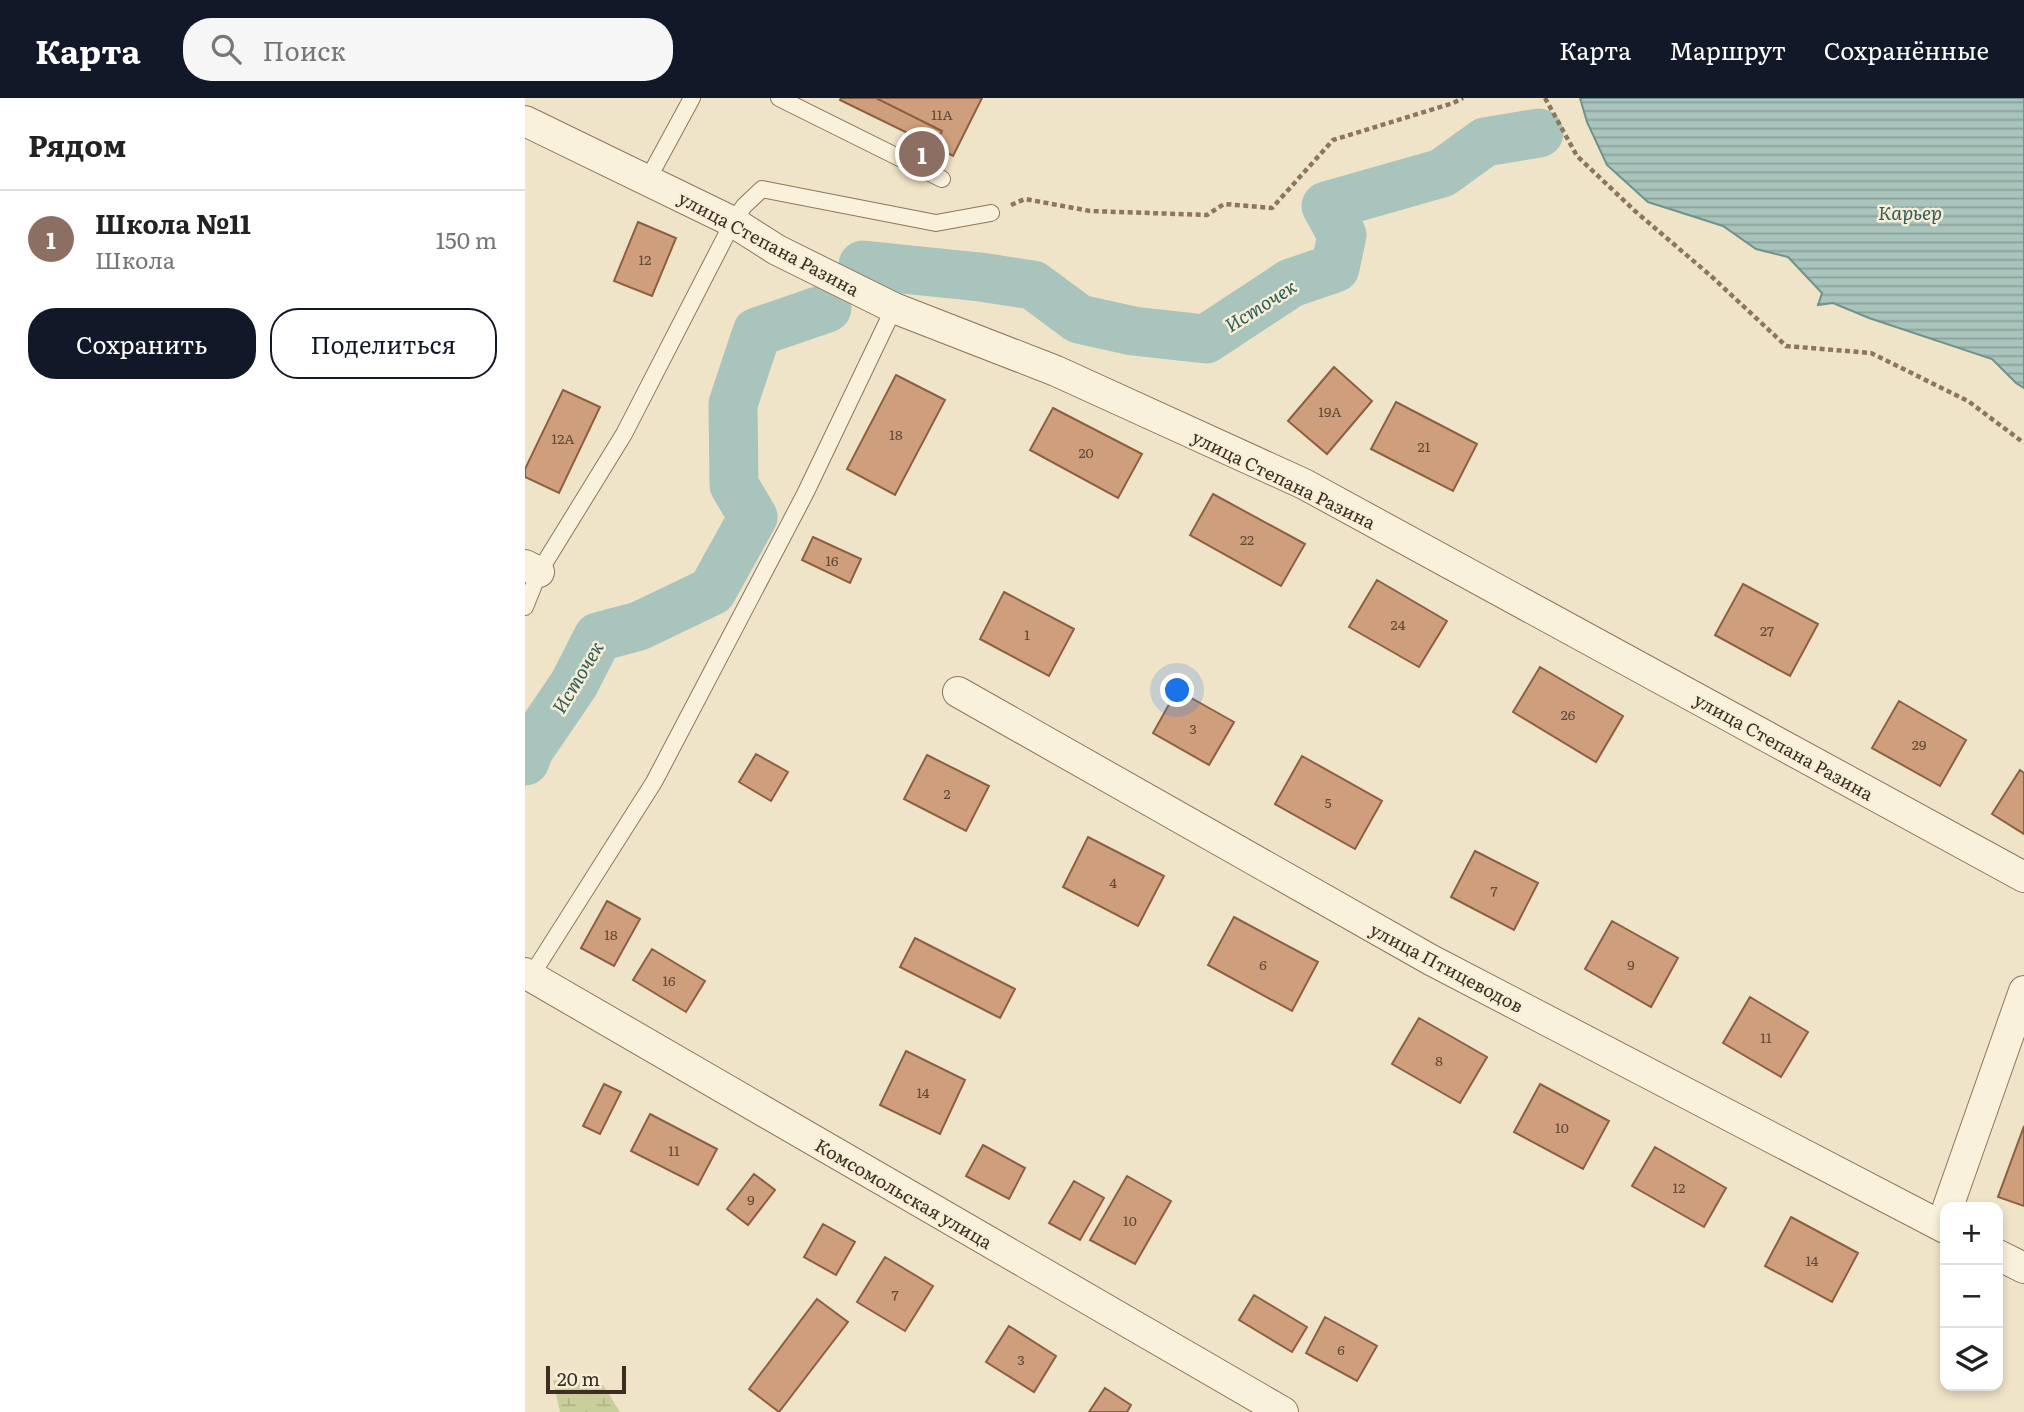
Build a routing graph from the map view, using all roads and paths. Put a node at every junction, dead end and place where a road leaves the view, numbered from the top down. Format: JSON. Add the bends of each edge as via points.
{"nodes":[{"id":1,"x":692,"y":98,"type":"edge"},
{"id":2,"x":779,"y":98,"type":"edge"},
{"id":3,"x":1463,"y":98,"type":"edge"},
{"id":4,"x":1545,"y":98,"type":"edge"},
{"id":5,"x":525,"y":121,"type":"edge"},
{"id":6,"x":648,"y":179,"type":"junction"},
{"id":7,"x":942,"y":179,"type":"dead end"},
{"id":8,"x":991,"y":214,"type":"joint"},
{"id":9,"x":733,"y":222,"type":"junction"},
{"id":10,"x":894,"y":308,"type":"junction"},
{"id":11,"x":2024,"y":443,"type":"edge"},
{"id":12,"x":532,"y":568,"type":"edge"},
{"id":13,"x":525,"y":607,"type":"edge"},
{"id":14,"x":958,"y":692,"type":"dead end"},
{"id":15,"x":2024,"y":877,"type":"edge"},
{"id":16,"x":528,"y":975,"type":"edge"},
{"id":17,"x":2024,"y":991,"type":"edge"},
{"id":18,"x":1951,"y":1202,"type":"edge"},
{"id":19,"x":1940,"y":1216,"type":"edge"},
{"id":20,"x":2003,"y":1258,"type":"edge"},
{"id":21,"x":2024,"y":1268,"type":"edge"},
{"id":22,"x":1283,"y":1412,"type":"edge"}],
"edges":[{"from":1,"to":6,"type":"lane"},
{"from":2,"to":7,"type":"lane"},
{"from":3,"to":8,"type":"path","via":[[1333,140],[1272,208],[1224,204],[1207,215],[1142,213],[1090,211],[1025,199]]},
{"from":4,"to":11,"type":"path","via":[[1577,156],[1786,346],[1871,353],[1968,401]]},
{"from":5,"to":6,"type":"street","name":"улица Степана Разина"},
{"from":6,"to":9,"type":"street","name":"улица Степана Разина"},
{"from":8,"to":9,"type":"lane","via":[[936,223],[762,189]]},
{"from":9,"to":10,"type":"street","name":"улица Степана Разина","via":[[777,250]]},
{"from":9,"to":12,"type":"lane","via":[[624,434]]},
{"from":10,"to":15,"type":"street","name":"улица Степана Разина","via":[[1056,371],[1304,484]]},
{"from":10,"to":16,"type":"lane","via":[[806,494],[654,782]]},
{"from":12,"to":13,"type":"lane"},
{"from":14,"to":19,"type":"street","name":"улица Птицеводов","via":[[1431,960]]},
{"from":16,"to":22,"type":"street","name":"Комсомольская улица"},
{"from":17,"to":18,"type":"street"},
{"from":20,"to":21,"type":"street"}]}
